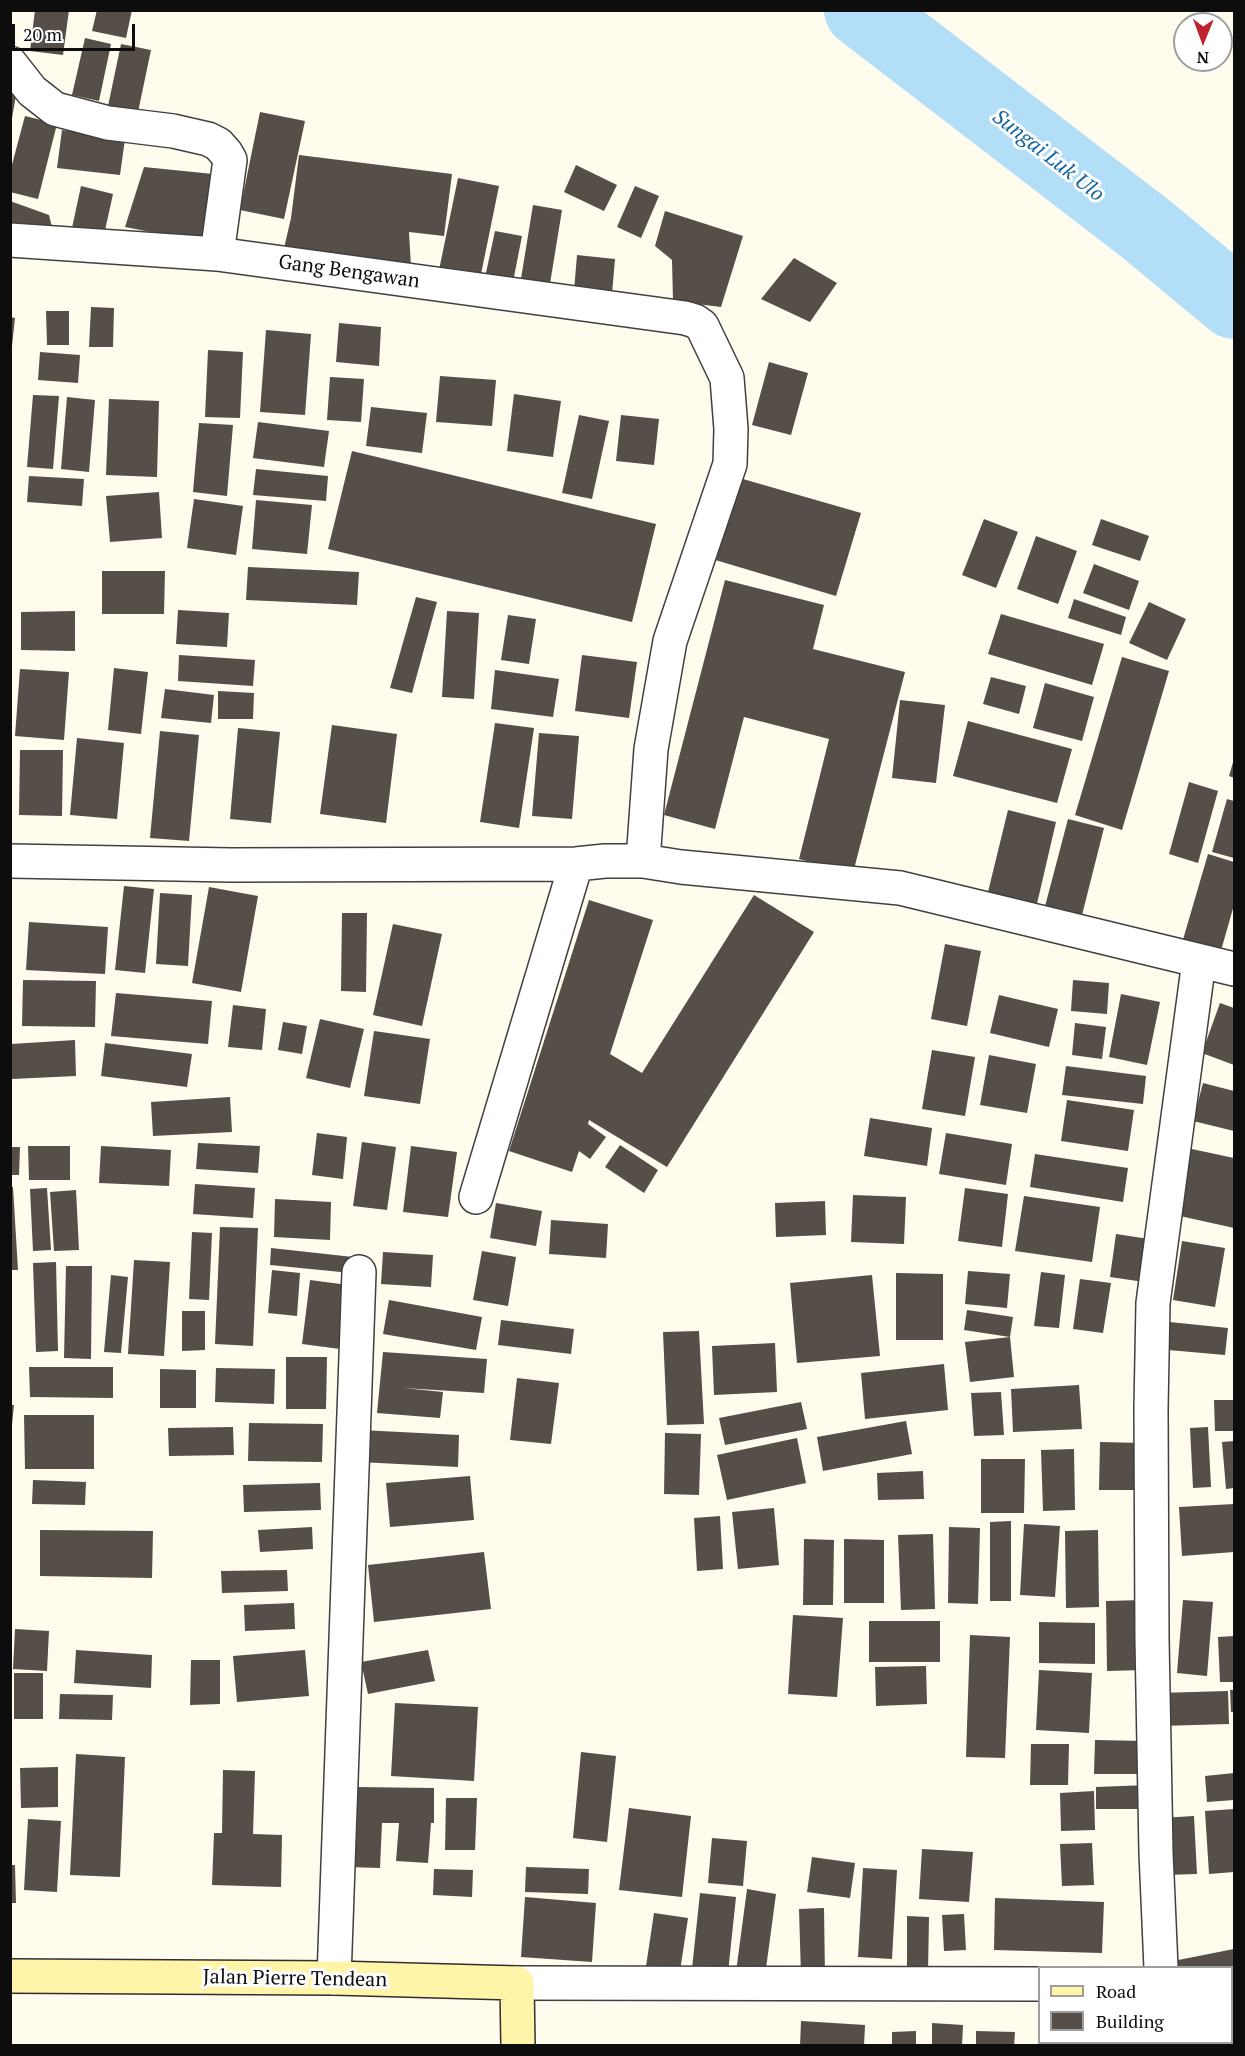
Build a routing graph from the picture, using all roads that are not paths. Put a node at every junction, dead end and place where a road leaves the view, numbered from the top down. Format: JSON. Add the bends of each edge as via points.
{"nodes":[{"id":1,"x":10,"y":63,"type":"edge"},
{"id":2,"x":10,"y":240,"type":"edge"},
{"id":3,"x":217,"y":254,"type":"junction"},
{"id":4,"x":10,"y":861,"type":"edge"},
{"id":5,"x":643,"y":861,"type":"junction"},
{"id":6,"x":576,"y":864,"type":"junction"},
{"id":7,"x":1199,"y":961,"type":"junction"},
{"id":8,"x":1234,"y":969,"type":"edge"},
{"id":9,"x":476,"y":1197,"type":"dead end"},
{"id":10,"x":359,"y":1272,"type":"dead end"},
{"id":11,"x":1161,"y":1966,"type":"edge"},
{"id":12,"x":10,"y":1976,"type":"edge"},
{"id":13,"x":334,"y":1978,"type":"junction"},
{"id":14,"x":517,"y":1983,"type":"junction"},
{"id":15,"x":1038,"y":1984,"type":"edge"},
{"id":16,"x":518,"y":2046,"type":"edge"}],
"edges":[{"from":1,"to":3,"type":"street","via":[[32,91],[55,110],[108,123],[173,131],[218,144],[230,160]]},
{"from":2,"to":3,"type":"street","name":"Gang Bengawan"},
{"from":3,"to":5,"type":"street","name":"Gang Bengawan","via":[[686,318],[702,326],[727,378],[730,464],[670,641],[651,749]]},
{"from":4,"to":6,"type":"street"},
{"from":5,"to":6,"type":"street"},
{"from":5,"to":7,"type":"street","via":[[900,888]]},
{"from":6,"to":9,"type":"street"},
{"from":7,"to":8,"type":"street"},
{"from":7,"to":11,"type":"street","via":[[1153,1303],[1152,1627]]},
{"from":10,"to":13,"type":"street"},
{"from":12,"to":13,"type":"main road","name":"Jalan Pierre Tendean"},
{"from":13,"to":14,"type":"main road","name":"Jalan Pierre Tendean"},
{"from":14,"to":15,"type":"street"},
{"from":14,"to":16,"type":"main road"}]}
